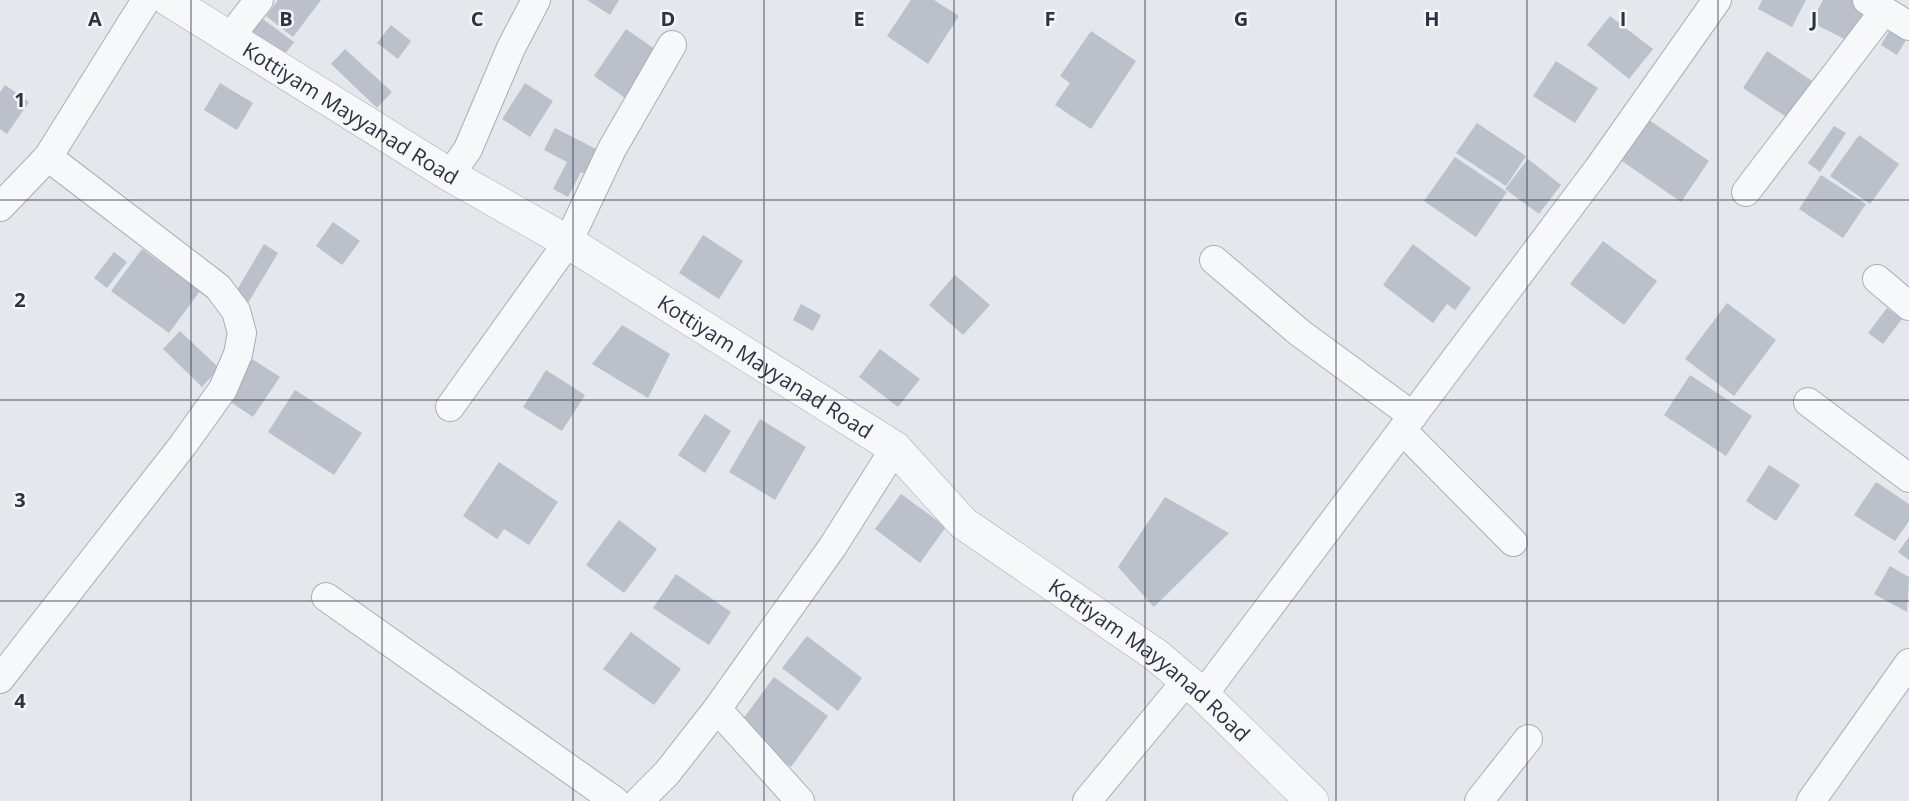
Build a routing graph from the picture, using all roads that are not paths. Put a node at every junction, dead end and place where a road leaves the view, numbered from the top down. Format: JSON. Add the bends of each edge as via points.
{"nodes":[{"id":1,"x":146,"y":0,"type":"edge"},
{"id":2,"x":169,"y":0,"type":"edge"},
{"id":3,"x":259,"y":0,"type":"edge"},
{"id":4,"x":536,"y":0,"type":"edge"},
{"id":5,"x":1717,"y":0,"type":"edge"},
{"id":6,"x":1876,"y":5,"type":"edge"},
{"id":7,"x":1909,"y":26,"type":"edge"},
{"id":8,"x":230,"y":37,"type":"junction"},
{"id":9,"x":672,"y":45,"type":"dead end"},
{"id":10,"x":48,"y":157,"type":"junction"},
{"id":11,"x":450,"y":175,"type":"junction"},
{"id":12,"x":1746,"y":192,"type":"dead end"},
{"id":13,"x":0,"y":207,"type":"edge"},
{"id":14,"x":568,"y":242,"type":"junction"},
{"id":15,"x":1214,"y":260,"type":"dead end"},
{"id":16,"x":1877,"y":279,"type":"dead end"},
{"id":17,"x":1909,"y":306,"type":"edge"},
{"id":18,"x":1808,"y":402,"type":"dead end"},
{"id":19,"x":450,"y":407,"type":"dead end"},
{"id":20,"x":1407,"y":423,"type":"junction"},
{"id":21,"x":895,"y":448,"type":"junction"},
{"id":22,"x":1909,"y":478,"type":"edge"},
{"id":23,"x":1513,"y":542,"type":"dead end"},
{"id":24,"x":326,"y":597,"type":"dead end"},
{"id":25,"x":1909,"y":663,"type":"edge"},
{"id":26,"x":0,"y":679,"type":"edge"},
{"id":27,"x":1195,"y":688,"type":"junction"},
{"id":28,"x":717,"y":709,"type":"junction"},
{"id":29,"x":1528,"y":739,"type":"dead end"},
{"id":30,"x":615,"y":801,"type":"edge"},
{"id":31,"x":639,"y":801,"type":"edge"},
{"id":32,"x":800,"y":801,"type":"edge"},
{"id":33,"x":1087,"y":801,"type":"edge"},
{"id":34,"x":1312,"y":801,"type":"edge"},
{"id":35,"x":1479,"y":801,"type":"edge"},
{"id":36,"x":1811,"y":801,"type":"edge"}],
"edges":[{"from":1,"to":10,"type":"street"},
{"from":2,"to":8,"type":"street","name":"Kottiyam Mayyanad Road"},
{"from":3,"to":8,"type":"street"},
{"from":4,"to":11,"type":"street","via":[[468,149]]},
{"from":5,"to":20,"type":"street","via":[[1598,169]]},
{"from":6,"to":7,"type":"street"},
{"from":6,"to":12,"type":"street"},
{"from":8,"to":11,"type":"street","name":"Kottiyam Mayyanad Road"},
{"from":9,"to":14,"type":"street","via":[[612,149]]},
{"from":10,"to":13,"type":"street"},
{"from":10,"to":26,"type":"street","via":[[218,287],[236,311],[242,333],[223,389]]},
{"from":11,"to":14,"type":"street","name":"Kottiyam Mayyanad Road"},
{"from":14,"to":19,"type":"street"},
{"from":14,"to":21,"type":"street","name":"Kottiyam Mayyanad Road"},
{"from":15,"to":20,"type":"street"},
{"from":16,"to":17,"type":"street"},
{"from":18,"to":22,"type":"street"},
{"from":20,"to":23,"type":"street"},
{"from":20,"to":27,"type":"street"},
{"from":21,"to":27,"type":"street","name":"Kottiyam Mayyanad Road","via":[[963,524],[1156,655]]},
{"from":21,"to":28,"type":"street","via":[[833,546]]},
{"from":24,"to":30,"type":"street"},
{"from":25,"to":36,"type":"street"},
{"from":27,"to":33,"type":"street"},
{"from":27,"to":34,"type":"street","name":"Kottiyam Mayyanad Road"},
{"from":28,"to":31,"type":"street","via":[[667,773]]},
{"from":28,"to":32,"type":"street"},
{"from":29,"to":35,"type":"street"}]}
